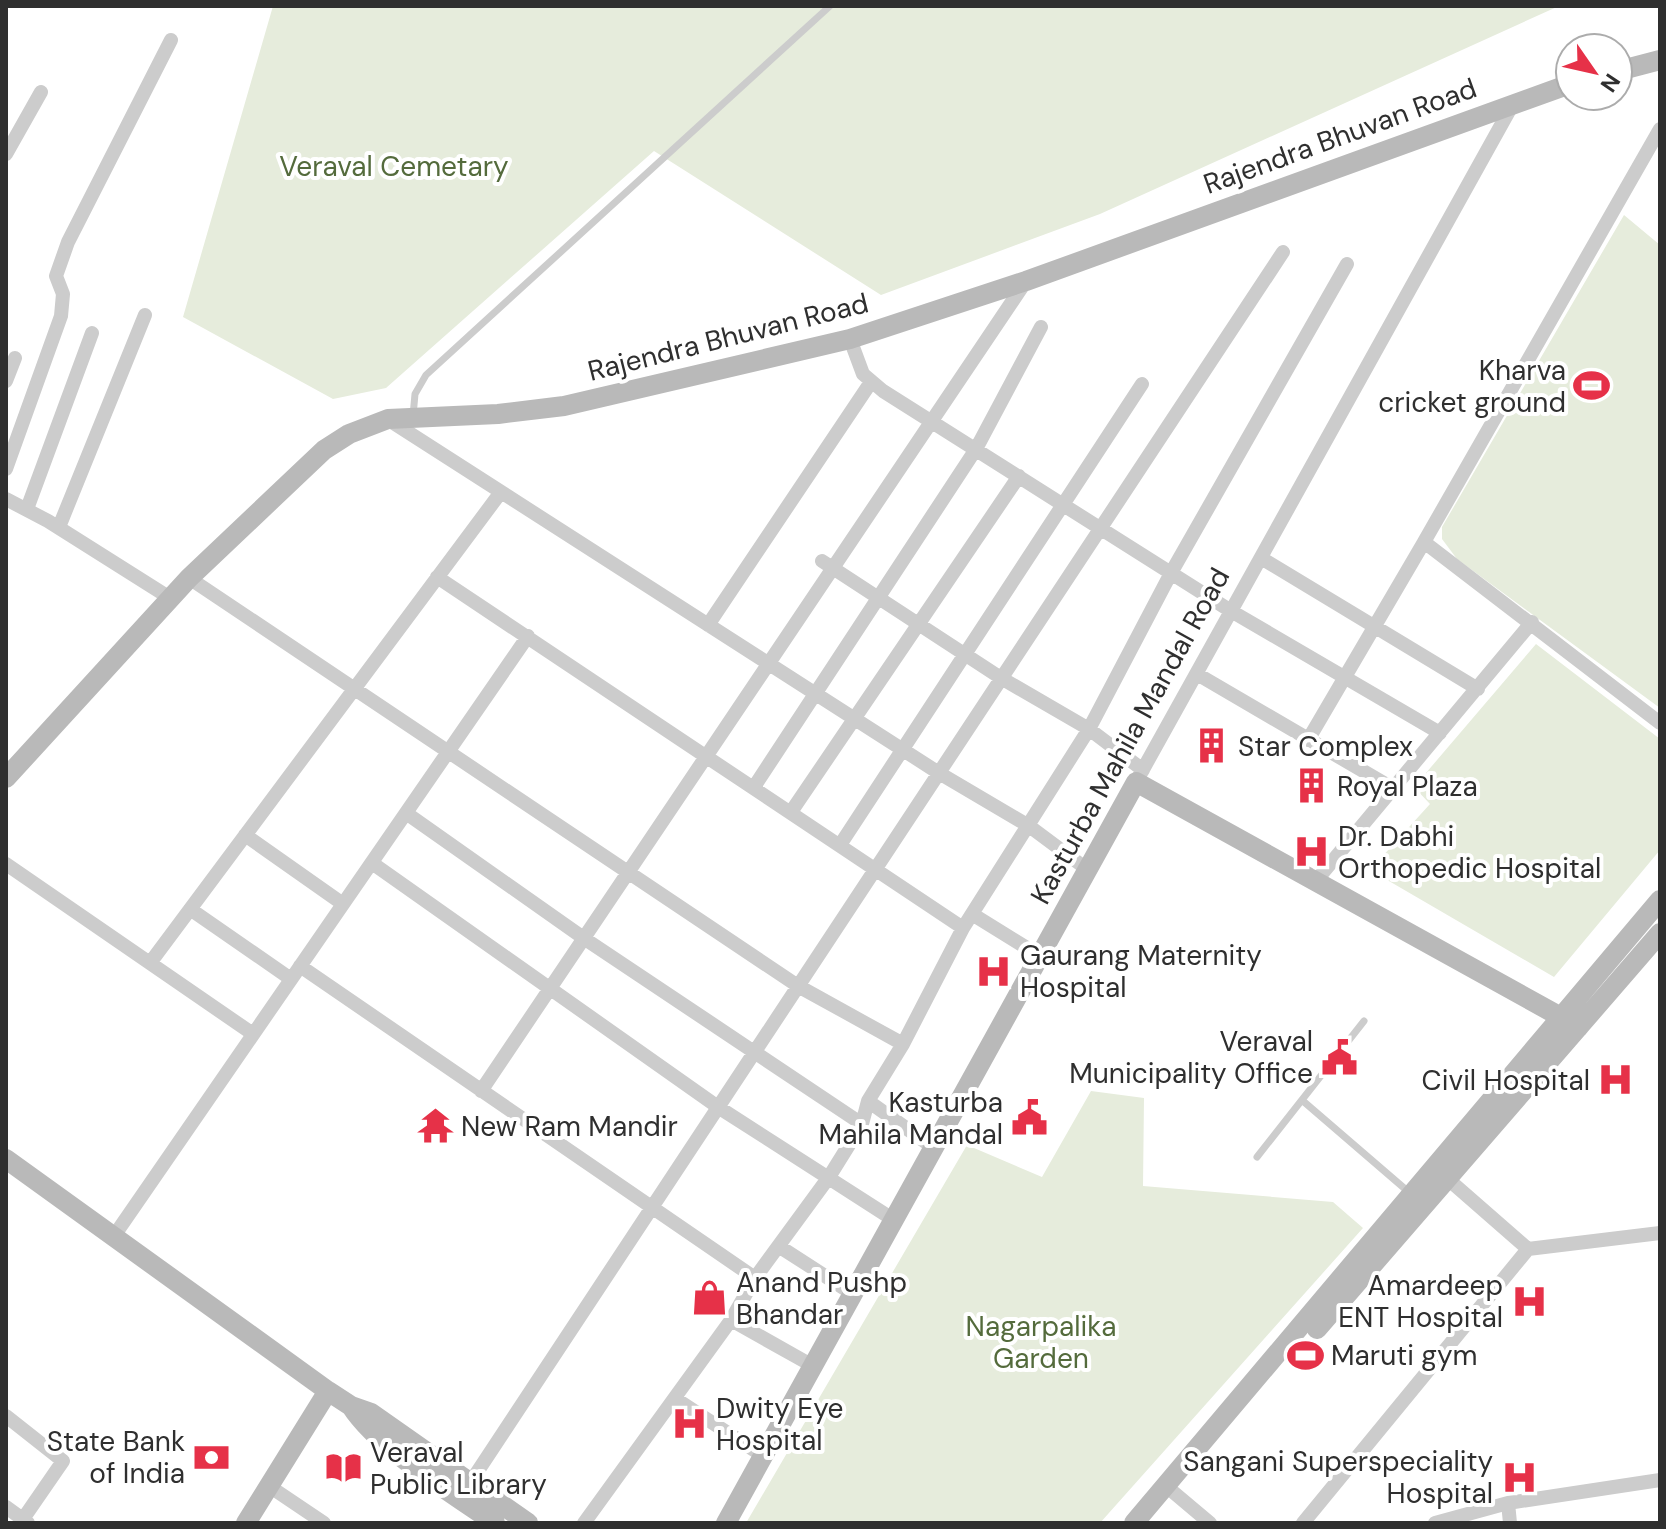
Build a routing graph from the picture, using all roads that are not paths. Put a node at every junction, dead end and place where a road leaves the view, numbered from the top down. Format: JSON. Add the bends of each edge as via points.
{"nodes":[{"id":1,"x":830,"y":6,"type":"edge"},
{"id":2,"x":171,"y":40,"type":"dead end"},
{"id":3,"x":1660,"y":60,"type":"edge"},
{"id":4,"x":1634,"y":67,"type":"edge"},
{"id":5,"x":1554,"y":89,"type":"edge"},
{"id":6,"x":41,"y":92,"type":"dead end"},
{"id":7,"x":1514,"y":102,"type":"junction"},
{"id":8,"x":1660,"y":129,"type":"edge"},
{"id":9,"x":6,"y":154,"type":"edge"},
{"id":10,"x":1283,"y":252,"type":"dead end"},
{"id":11,"x":1347,"y":264,"type":"dead end"},
{"id":12,"x":1026,"y":281,"type":"junction"},
{"id":13,"x":145,"y":315,"type":"dead end"},
{"id":14,"x":1041,"y":327,"type":"dead end"},
{"id":15,"x":92,"y":333,"type":"dead end"},
{"id":16,"x":850,"y":339,"type":"junction"},
{"id":17,"x":15,"y":358,"type":"dead end"},
{"id":18,"x":6,"y":381,"type":"edge"},
{"id":19,"x":871,"y":382,"type":"junction"},
{"id":20,"x":1142,"y":384,"type":"dead end"},
{"id":21,"x":413,"y":418,"type":"junction"},
{"id":22,"x":388,"y":419,"type":"junction"},
{"id":23,"x":932,"y":420,"type":"junction"},
{"id":24,"x":976,"y":449,"type":"junction"},
{"id":25,"x":6,"y":469,"type":"edge"},
{"id":26,"x":1019,"y":476,"type":"junction"},
{"id":27,"x":501,"y":492,"type":"junction"},
{"id":28,"x":6,"y":499,"type":"edge"},
{"id":29,"x":1063,"y":504,"type":"junction"},
{"id":30,"x":27,"y":509,"type":"junction"},
{"id":31,"x":59,"y":527,"type":"junction"},
{"id":32,"x":1101,"y":528,"type":"junction"},
{"id":33,"x":1424,"y":542,"type":"junction"},
{"id":34,"x":1261,"y":558,"type":"junction"},
{"id":35,"x":828,"y":565,"type":"junction"},
{"id":36,"x":1171,"y":573,"type":"junction"},
{"id":37,"x":437,"y":577,"type":"junction"},
{"id":38,"x":189,"y":578,"type":"junction"},
{"id":39,"x":170,"y":598,"type":"junction"},
{"id":40,"x":878,"y":598,"type":"junction"},
{"id":41,"x":1231,"y":611,"type":"junction"},
{"id":42,"x":1532,"y":622,"type":"junction"},
{"id":43,"x":919,"y":624,"type":"junction"},
{"id":44,"x":708,"y":625,"type":"junction"},
{"id":45,"x":1374,"y":626,"type":"junction"},
{"id":46,"x":528,"y":636,"type":"junction"},
{"id":47,"x":965,"y":654,"type":"junction"},
{"id":48,"x":769,"y":664,"type":"junction"},
{"id":49,"x":1197,"y":674,"type":"junction"},
{"id":50,"x":1343,"y":677,"type":"junction"},
{"id":51,"x":1001,"y":678,"type":"junction"},
{"id":52,"x":354,"y":689,"type":"junction"},
{"id":53,"x":1478,"y":689,"type":"junction"},
{"id":54,"x":815,"y":694,"type":"junction"},
{"id":55,"x":855,"y":719,"type":"junction"},
{"id":56,"x":1660,"y":723,"type":"edge"},
{"id":57,"x":1089,"y":729,"type":"junction"},
{"id":58,"x":1440,"y":733,"type":"junction"},
{"id":59,"x":1308,"y":740,"type":"junction"},
{"id":60,"x":902,"y":750,"type":"junction"},
{"id":61,"x":448,"y":753,"type":"junction"},
{"id":62,"x":708,"y":755,"type":"junction"},
{"id":63,"x":9,"y":770,"type":"edge"},
{"id":64,"x":939,"y":773,"type":"junction"},
{"id":65,"x":1140,"y":776,"type":"junction"},
{"id":66,"x":754,"y":787,"type":"junction"},
{"id":67,"x":1394,"y":789,"type":"junction"},
{"id":68,"x":791,"y":812,"type":"junction"},
{"id":69,"x":406,"y":813,"type":"junction"},
{"id":70,"x":1029,"y":826,"type":"junction"},
{"id":71,"x":245,"y":835,"type":"junction"},
{"id":72,"x":840,"y":845,"type":"junction"},
{"id":73,"x":372,"y":863,"type":"junction"},
{"id":74,"x":6,"y":864,"type":"edge"},
{"id":75,"x":875,"y":869,"type":"junction"},
{"id":76,"x":1088,"y":870,"type":"junction"},
{"id":77,"x":629,"y":875,"type":"junction"},
{"id":78,"x":1315,"y":882,"type":"junction"},
{"id":79,"x":1660,"y":900,"type":"edge"},
{"id":80,"x":343,"y":904,"type":"junction"},
{"id":81,"x":190,"y":909,"type":"junction"},
{"id":82,"x":972,"y":914,"type":"junction"},
{"id":83,"x":963,"y":928,"type":"junction"},
{"id":84,"x":1660,"y":933,"type":"edge"},
{"id":85,"x":585,"y":939,"type":"junction"},
{"id":86,"x":1040,"y":956,"type":"junction"},
{"id":87,"x":150,"y":963,"type":"junction"},
{"id":88,"x":300,"y":966,"type":"junction"},
{"id":89,"x":291,"y":979,"type":"junction"},
{"id":90,"x":798,"y":986,"type":"junction"},
{"id":91,"x":550,"y":989,"type":"junction"},
{"id":92,"x":1364,"y":1021,"type":"dead end"},
{"id":93,"x":1570,"y":1022,"type":"junction"},
{"id":94,"x":253,"y":1034,"type":"junction"},
{"id":95,"x":903,"y":1044,"type":"junction"},
{"id":96,"x":754,"y":1052,"type":"junction"},
{"id":97,"x":481,"y":1091,"type":"junction"},
{"id":98,"x":868,"y":1101,"type":"junction"},
{"id":99,"x":1303,"y":1101,"type":"junction"},
{"id":100,"x":718,"y":1107,"type":"junction"},
{"id":101,"x":862,"y":1124,"type":"junction"},
{"id":102,"x":934,"y":1148,"type":"junction"},
{"id":103,"x":1257,"y":1157,"type":"dead end"},
{"id":104,"x":6,"y":1159,"type":"edge"},
{"id":105,"x":1441,"y":1174,"type":"junction"},
{"id":106,"x":829,"y":1177,"type":"junction"},
{"id":107,"x":1418,"y":1200,"type":"junction"},
{"id":108,"x":651,"y":1209,"type":"junction"},
{"id":109,"x":894,"y":1220,"type":"junction"},
{"id":110,"x":1660,"y":1233,"type":"edge"},
{"id":111,"x":114,"y":1236,"type":"junction"},
{"id":112,"x":780,"y":1247,"type":"junction"},
{"id":113,"x":1528,"y":1249,"type":"junction"},
{"id":114,"x":755,"y":1278,"type":"junction"},
{"id":115,"x":853,"y":1294,"type":"junction"},
{"id":116,"x":731,"y":1320,"type":"junction"},
{"id":117,"x":813,"y":1366,"type":"junction"},
{"id":118,"x":328,"y":1391,"type":"junction"},
{"id":119,"x":676,"y":1399,"type":"junction"},
{"id":120,"x":6,"y":1416,"type":"edge"},
{"id":121,"x":763,"y":1456,"type":"junction"},
{"id":122,"x":1660,"y":1480,"type":"edge"},
{"id":123,"x":269,"y":1486,"type":"junction"},
{"id":124,"x":465,"y":1490,"type":"junction"},
{"id":125,"x":1171,"y":1490,"type":"junction"},
{"id":126,"x":1508,"y":1503,"type":"junction"},
{"id":127,"x":6,"y":1507,"type":"edge"},
{"id":128,"x":25,"y":1521,"type":"edge"},
{"id":129,"x":246,"y":1523,"type":"edge"},
{"id":130,"x":324,"y":1523,"type":"edge"},
{"id":131,"x":495,"y":1523,"type":"edge"},
{"id":132,"x":528,"y":1523,"type":"edge"},
{"id":133,"x":584,"y":1523,"type":"edge"},
{"id":134,"x":726,"y":1523,"type":"edge"},
{"id":135,"x":1134,"y":1523,"type":"edge"},
{"id":136,"x":1152,"y":1523,"type":"edge"},
{"id":137,"x":1210,"y":1523,"type":"edge"},
{"id":138,"x":1303,"y":1523,"type":"edge"},
{"id":139,"x":1435,"y":1523,"type":"edge"},
{"id":140,"x":1510,"y":1523,"type":"edge"}],
"edges":[{"from":1,"to":21,"type":"lane","via":[[426,375],[415,394]]},
{"from":2,"to":25,"type":"street","via":[[68,242],[56,276],[63,294],[61,316]]},
{"from":3,"to":4,"type":"street"},
{"from":5,"to":7,"type":"street","name":"Rajendra Bhuvan Road"},
{"from":6,"to":9,"type":"street"},
{"from":7,"to":12,"type":"street","name":"Rajendra Bhuvan Road"},
{"from":7,"to":34,"type":"street","name":"Kasturba Mahila Mandal Road"},
{"from":8,"to":33,"type":"street"},
{"from":10,"to":32,"type":"street"},
{"from":11,"to":36,"type":"street"},
{"from":12,"to":16,"type":"street","name":"Rajendra Bhuvan Road"},
{"from":12,"to":23,"type":"street"},
{"from":13,"to":31,"type":"street"},
{"from":14,"to":24,"type":"street"},
{"from":15,"to":30,"type":"street"},
{"from":16,"to":19,"type":"street","via":[[857,364]]},
{"from":16,"to":21,"type":"street","name":"Rajendra Bhuvan Road","via":[[564,406]]},
{"from":17,"to":18,"type":"street"},
{"from":19,"to":23,"type":"street"},
{"from":19,"to":44,"type":"street"},
{"from":20,"to":29,"type":"street"},
{"from":21,"to":22,"type":"street","name":"Rajendra Bhuvan Road"},
{"from":22,"to":27,"type":"street"},
{"from":22,"to":38,"type":"street","name":"Rajendra Bhuvan Road","via":[[324,450]]},
{"from":23,"to":24,"type":"street"},
{"from":23,"to":35,"type":"street"},
{"from":24,"to":26,"type":"street"},
{"from":24,"to":40,"type":"street"},
{"from":26,"to":29,"type":"street"},
{"from":26,"to":43,"type":"street"},
{"from":27,"to":37,"type":"street"},
{"from":27,"to":44,"type":"street"},
{"from":28,"to":30,"type":"street"},
{"from":29,"to":32,"type":"street"},
{"from":29,"to":47,"type":"street"},
{"from":30,"to":31,"type":"street"},
{"from":31,"to":39,"type":"street"},
{"from":32,"to":36,"type":"street"},
{"from":32,"to":51,"type":"street"},
{"from":33,"to":42,"type":"street"},
{"from":33,"to":45,"type":"street"},
{"from":34,"to":41,"type":"street","name":"Kasturba Mahila Mandal Road"},
{"from":34,"to":45,"type":"street"},
{"from":35,"to":40,"type":"street"},
{"from":35,"to":48,"type":"street"},
{"from":36,"to":41,"type":"street"},
{"from":36,"to":57,"type":"street"},
{"from":37,"to":46,"type":"street"},
{"from":37,"to":52,"type":"street"},
{"from":38,"to":39,"type":"street","name":"Rajendra Bhuvan Road"},
{"from":38,"to":52,"type":"street"},
{"from":39,"to":63,"type":"street","name":"Rajendra Bhuvan Road"},
{"from":40,"to":43,"type":"street"},
{"from":40,"to":54,"type":"street"},
{"from":41,"to":49,"type":"street","name":"Kasturba Mahila Mandal Road"},
{"from":41,"to":50,"type":"street"},
{"from":42,"to":53,"type":"street"},
{"from":42,"to":56,"type":"street"},
{"from":43,"to":47,"type":"street"},
{"from":43,"to":55,"type":"street"},
{"from":44,"to":48,"type":"street"},
{"from":45,"to":50,"type":"street"},
{"from":45,"to":53,"type":"street"},
{"from":46,"to":61,"type":"street"},
{"from":46,"to":62,"type":"street"},
{"from":47,"to":51,"type":"street"},
{"from":47,"to":60,"type":"street"},
{"from":48,"to":54,"type":"street"},
{"from":48,"to":62,"type":"street"},
{"from":49,"to":59,"type":"street"},
{"from":49,"to":65,"type":"street","name":"Kasturba Mahila Mandal Road"},
{"from":50,"to":58,"type":"street"},
{"from":50,"to":59,"type":"street"},
{"from":51,"to":57,"type":"street"},
{"from":51,"to":64,"type":"street"},
{"from":52,"to":61,"type":"street"},
{"from":52,"to":71,"type":"street"},
{"from":53,"to":58,"type":"street"},
{"from":54,"to":55,"type":"street"},
{"from":54,"to":66,"type":"street"},
{"from":55,"to":60,"type":"street"},
{"from":55,"to":68,"type":"street"},
{"from":57,"to":65,"type":"street"},
{"from":57,"to":70,"type":"street"},
{"from":58,"to":67,"type":"street"},
{"from":59,"to":67,"type":"street"},
{"from":60,"to":64,"type":"street"},
{"from":60,"to":72,"type":"street"},
{"from":61,"to":69,"type":"street"},
{"from":61,"to":77,"type":"street"},
{"from":62,"to":66,"type":"street"},
{"from":62,"to":77,"type":"street"},
{"from":64,"to":70,"type":"street"},
{"from":64,"to":75,"type":"street"},
{"from":65,"to":76,"type":"street","name":"Kasturba Mahila Mandal Road"},
{"from":65,"to":78,"type":"street"},
{"from":66,"to":68,"type":"street"},
{"from":67,"to":78,"type":"street"},
{"from":68,"to":72,"type":"street"},
{"from":69,"to":73,"type":"street"},
{"from":69,"to":85,"type":"street"},
{"from":70,"to":76,"type":"street"},
{"from":70,"to":82,"type":"street"},
{"from":71,"to":80,"type":"street"},
{"from":71,"to":81,"type":"street"},
{"from":72,"to":75,"type":"street"},
{"from":73,"to":80,"type":"street"},
{"from":73,"to":91,"type":"street"},
{"from":74,"to":87,"type":"street"},
{"from":75,"to":83,"type":"street"},
{"from":75,"to":90,"type":"street"},
{"from":76,"to":86,"type":"street","name":"Kasturba Mahila Mandal Road"},
{"from":77,"to":85,"type":"street"},
{"from":77,"to":90,"type":"street"},
{"from":78,"to":93,"type":"street"},
{"from":79,"to":93,"type":"street"},
{"from":80,"to":88,"type":"street"},
{"from":81,"to":87,"type":"street"},
{"from":81,"to":89,"type":"street"},
{"from":82,"to":83,"type":"street"},
{"from":82,"to":86,"type":"street"},
{"from":83,"to":95,"type":"street"},
{"from":84,"to":93,"type":"street"},
{"from":85,"to":91,"type":"street"},
{"from":85,"to":96,"type":"street"},
{"from":86,"to":102,"type":"street","name":"Kasturba Mahila Mandal Road"},
{"from":87,"to":94,"type":"street"},
{"from":88,"to":89,"type":"street"},
{"from":88,"to":97,"type":"street"},
{"from":89,"to":94,"type":"street"},
{"from":90,"to":95,"type":"street"},
{"from":90,"to":96,"type":"street"},
{"from":91,"to":97,"type":"street"},
{"from":91,"to":100,"type":"street"},
{"from":92,"to":99,"type":"lane"},
{"from":93,"to":105,"type":"street"},
{"from":94,"to":111,"type":"street"},
{"from":95,"to":98,"type":"street"},
{"from":96,"to":100,"type":"street"},
{"from":96,"to":101,"type":"street"},
{"from":97,"to":108,"type":"street"},
{"from":98,"to":101,"type":"street"},
{"from":98,"to":102,"type":"street"},
{"from":99,"to":103,"type":"lane"},
{"from":99,"to":107,"type":"lane"},
{"from":100,"to":106,"type":"street"},
{"from":100,"to":108,"type":"street"},
{"from":101,"to":106,"type":"street"},
{"from":102,"to":109,"type":"street","name":"Kasturba Mahila Mandal Road"},
{"from":104,"to":111,"type":"street"},
{"from":105,"to":107,"type":"street"},
{"from":105,"to":113,"type":"street"},
{"from":106,"to":109,"type":"street"},
{"from":106,"to":112,"type":"street"},
{"from":107,"to":125,"type":"street"},
{"from":108,"to":114,"type":"street"},
{"from":108,"to":124,"type":"street"},
{"from":109,"to":115,"type":"street","name":"Kasturba Mahila Mandal Road"},
{"from":110,"to":113,"type":"street"},
{"from":111,"to":118,"type":"street"},
{"from":112,"to":114,"type":"street"},
{"from":112,"to":115,"type":"street"},
{"from":113,"to":138,"type":"street"},
{"from":114,"to":116,"type":"street"},
{"from":115,"to":117,"type":"street","name":"Kasturba Mahila Mandal Road"},
{"from":116,"to":117,"type":"street"},
{"from":116,"to":119,"type":"street"},
{"from":117,"to":121,"type":"street","name":"Kasturba Mahila Mandal Road"},
{"from":118,"to":123,"type":"street"},
{"from":118,"to":124,"type":"street","via":[[371,1413]]},
{"from":119,"to":121,"type":"street"},
{"from":119,"to":133,"type":"street"},
{"from":120,"to":128,"type":"street","via":[[63,1461]]},
{"from":121,"to":134,"type":"street","name":"Kasturba Mahila Mandal Road"},
{"from":122,"to":126,"type":"street"},
{"from":123,"to":129,"type":"street"},
{"from":123,"to":130,"type":"street"},
{"from":124,"to":131,"type":"street"},
{"from":124,"to":132,"type":"street"},
{"from":125,"to":135,"type":"street"},
{"from":125,"to":136,"type":"street"},
{"from":125,"to":137,"type":"street"},
{"from":126,"to":139,"type":"street"},
{"from":126,"to":140,"type":"street"},
{"from":127,"to":128,"type":"street"}]}
